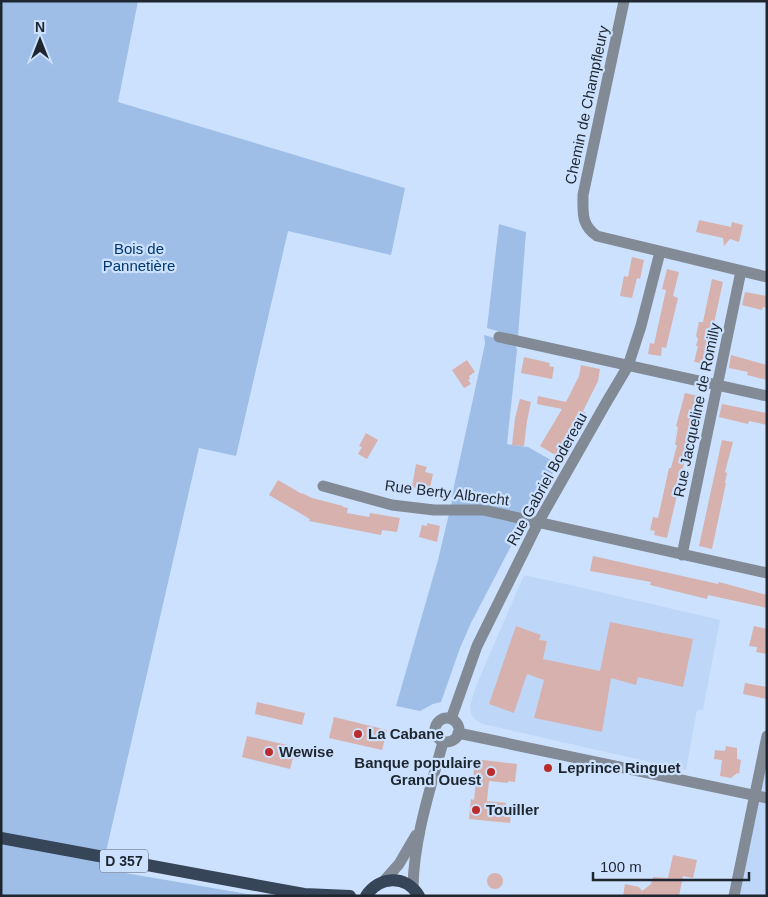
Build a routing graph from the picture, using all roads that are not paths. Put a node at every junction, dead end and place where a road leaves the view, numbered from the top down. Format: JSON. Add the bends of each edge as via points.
{"nodes":[{"id":1,"x":624,"y":1,"type":"edge"},
{"id":2,"x":660,"y":252,"type":"junction"},
{"id":3,"x":742,"y":271,"type":"junction"},
{"id":4,"x":767,"y":278,"type":"edge"},
{"id":5,"x":499,"y":337,"type":"dead end"},
{"id":6,"x":628,"y":366,"type":"junction"},
{"id":7,"x":718,"y":386,"type":"junction"},
{"id":8,"x":767,"y":396,"type":"edge"},
{"id":9,"x":323,"y":486,"type":"dead end"},
{"id":10,"x":540,"y":521,"type":"junction"},
{"id":11,"x":682,"y":554,"type":"junction"},
{"id":12,"x":767,"y":573,"type":"edge"},
{"id":13,"x":450,"y":719,"type":"junction"},
{"id":14,"x":458,"y":733,"type":"junction"},
{"id":15,"x":767,"y":736,"type":"edge"},
{"id":16,"x":442,"y":742,"type":"junction"},
{"id":17,"x":755,"y":796,"type":"junction"},
{"id":18,"x":767,"y":798,"type":"edge"},
{"id":19,"x":421,"y":827,"type":"junction"},
{"id":20,"x":1,"y":838,"type":"edge"},
{"id":21,"x":384,"y":881,"type":"junction"},
{"id":22,"x":416,"y":892,"type":"edge"},
{"id":23,"x":306,"y":895,"type":"edge"},
{"id":24,"x":350,"y":896,"type":"edge"},
{"id":25,"x":366,"y":896,"type":"edge"},
{"id":26,"x":734,"y":896,"type":"edge"}],
"edges":[{"from":1,"to":2,"type":"street","name":"Chemin de Champfleury","via":[[582,195],[583,215],[589,231],[597,236]]},
{"from":2,"to":3,"type":"street"},
{"from":2,"to":6,"type":"street","name":"Rue Gabriel Bodereau"},
{"from":3,"to":4,"type":"street"},
{"from":3,"to":7,"type":"street","name":"Rue Jacqueline de Romilly"},
{"from":5,"to":6,"type":"street"},
{"from":6,"to":7,"type":"street"},
{"from":6,"to":10,"type":"street","name":"Rue Gabriel Bodereau"},
{"from":7,"to":8,"type":"street"},
{"from":7,"to":11,"type":"street","name":"Rue Jacqueline de Romilly"},
{"from":9,"to":10,"type":"street","name":"Rue Berty Albrecht","via":[[392,504],[434,510],[483,510]]},
{"from":10,"to":11,"type":"street","name":"Rue Berty Albrecht"},
{"from":10,"to":13,"type":"street","name":"Rue Gabriel Bodereau","via":[[476,646]]},
{"from":11,"to":12,"type":"street","name":"Rue Berty Albrecht"},
{"from":13,"to":14,"type":"street","via":[[456,723]]},
{"from":13,"to":16,"type":"street","via":[[442,719],[435,727],[435,734]]},
{"from":14,"to":16,"type":"street","via":[[452,741]]},
{"from":14,"to":17,"type":"street"},
{"from":15,"to":17,"type":"street"},
{"from":16,"to":19,"type":"street"},
{"from":17,"to":18,"type":"street"},
{"from":17,"to":26,"type":"street"},
{"from":19,"to":21,"type":"street","via":[[399,864]]},
{"from":19,"to":22,"type":"street","via":[[414,868]]},
{"from":20,"to":23,"type":"main road","number":"D 357"},
{"from":21,"to":22,"type":"main road","via":[[399,880]]},
{"from":21,"to":25,"type":"main road"},
{"from":23,"to":24,"type":"main road","number":"D 357"}]}
